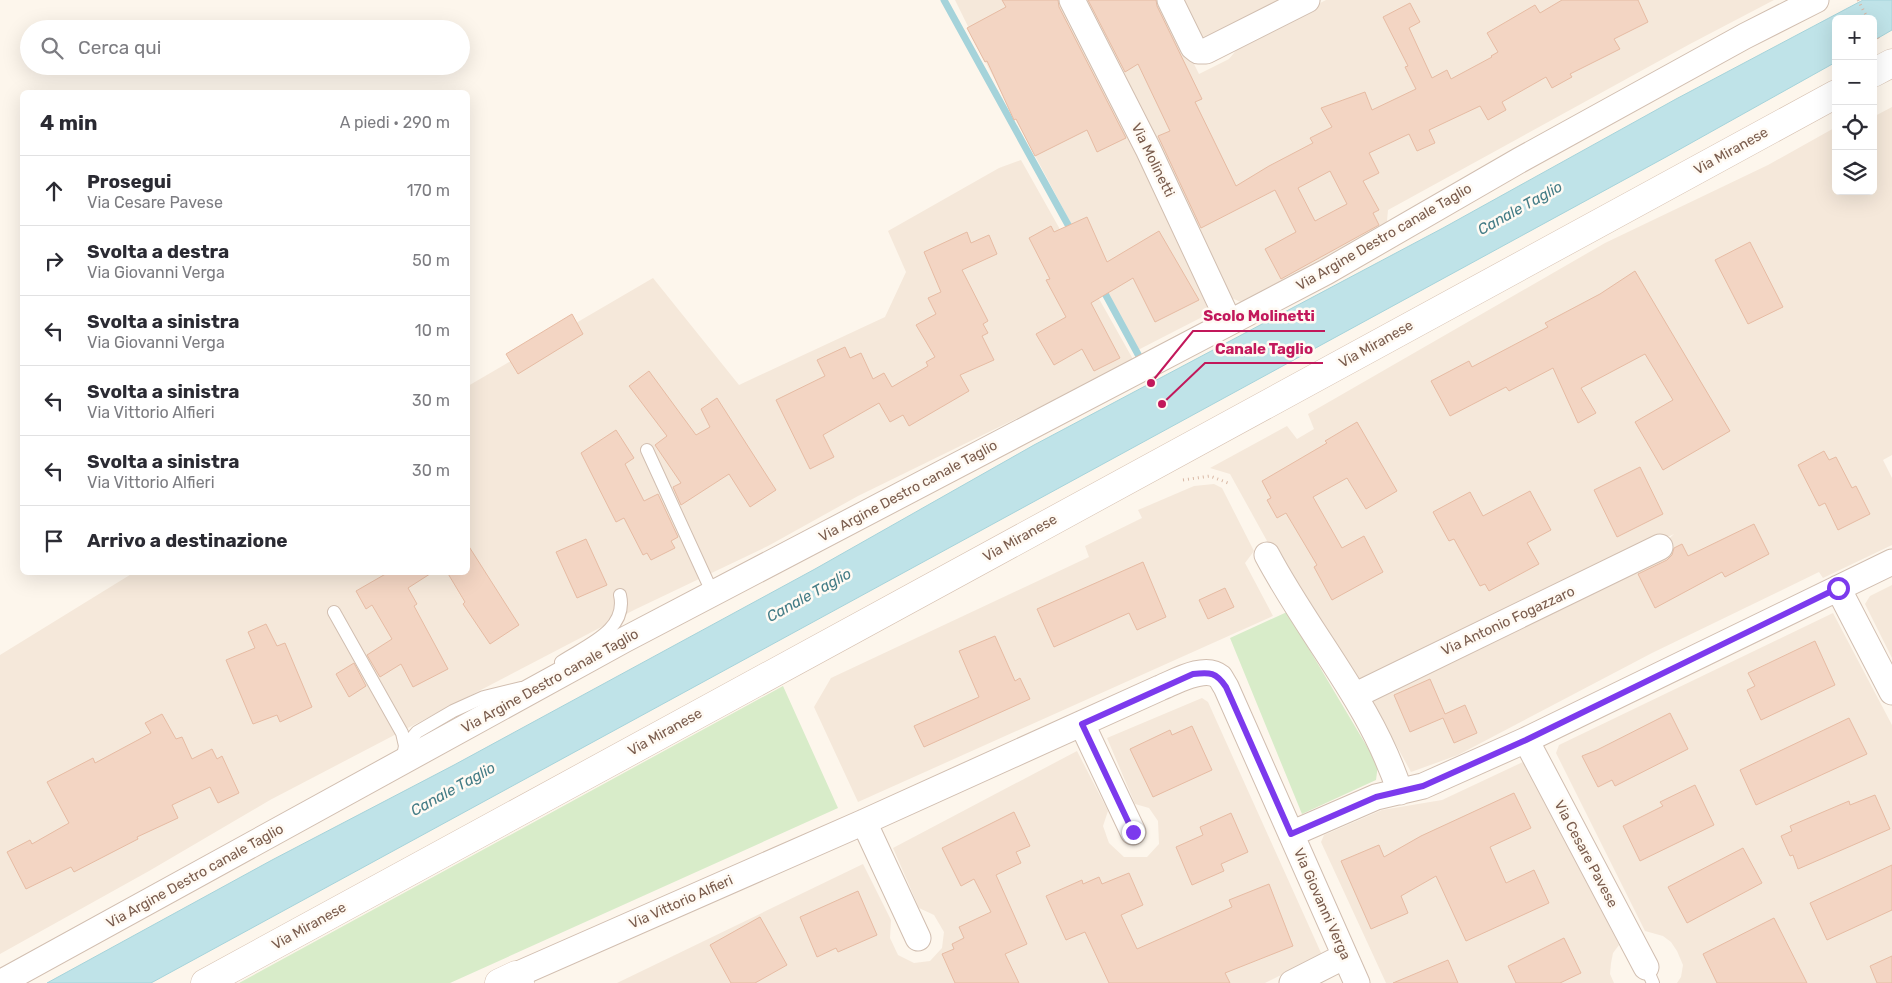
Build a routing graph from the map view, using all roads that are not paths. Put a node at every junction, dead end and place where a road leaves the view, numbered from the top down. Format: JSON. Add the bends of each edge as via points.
{"nodes":[{"id":1,"x":1072,"y":0,"type":"edge"},
{"id":2,"x":1170,"y":0,"type":"edge"},
{"id":3,"x":1307,"y":0,"type":"edge"},
{"id":4,"x":1816,"y":0,"type":"edge"},
{"id":5,"x":1892,"y":63,"type":"edge"},
{"id":6,"x":1877,"y":71,"type":"edge"},
{"id":7,"x":1832,"y":96,"type":"edge"},
{"id":8,"x":1229,"y":322,"type":"junction"},
{"id":9,"x":647,"y":450,"type":"dead end"},
{"id":10,"x":1660,"y":547,"type":"dead end"},
{"id":11,"x":1267,"y":555,"type":"dead end"},
{"id":12,"x":1892,"y":562,"type":"edge"},
{"id":13,"x":1838,"y":588,"type":"junction"},
{"id":14,"x":620,"y":594,"type":"dead end"},
{"id":15,"x":713,"y":594,"type":"junction"},
{"id":16,"x":334,"y":612,"type":"dead end"},
{"id":17,"x":1203,"y":673,"type":"joint"},
{"id":18,"x":542,"y":686,"type":"junction"},
{"id":19,"x":1892,"y":692,"type":"edge"},
{"id":20,"x":1356,"y":695,"type":"junction"},
{"id":21,"x":1082,"y":724,"type":"junction"},
{"id":22,"x":1526,"y":740,"type":"junction"},
{"id":23,"x":403,"y":754,"type":"junction"},
{"id":24,"x":1400,"y":792,"type":"junction"},
{"id":25,"x":864,"y":822,"type":"junction"},
{"id":26,"x":1133,"y":832,"type":"dead end"},
{"id":27,"x":1291,"y":834,"type":"junction"},
{"id":28,"x":918,"y":938,"type":"dead end"},
{"id":29,"x":1345,"y":956,"type":"junction"},
{"id":30,"x":1650,"y":975,"type":"edge"},
{"id":31,"x":512,"y":980,"type":"edge"},
{"id":32,"x":0,"y":983,"type":"edge"},
{"id":33,"x":205,"y":983,"type":"edge"},
{"id":34,"x":1292,"y":983,"type":"edge"},
{"id":35,"x":1357,"y":983,"type":"edge"}],
"edges":[{"from":1,"to":8,"type":"street","name":"Via Molinetti","via":[[1148,149]]},
{"from":2,"to":3,"type":"street","via":[[1193,47],[1206,52]]},
{"from":4,"to":8,"type":"street","name":"Via Argine Destro canale Taglio","via":[[1520,160],[1326,272]]},
{"from":5,"to":6,"type":"main road"},
{"from":7,"to":33,"type":"main road","name":"Via Miranese"},
{"from":8,"to":15,"type":"street","name":"Via Argine Destro canale Taglio"},
{"from":9,"to":15,"type":"lane"},
{"from":10,"to":20,"type":"street","name":"Via Antonio Fogazzaro"},
{"from":11,"to":20,"type":"street"},
{"from":12,"to":13,"type":"street"},
{"from":13,"to":19,"type":"street"},
{"from":13,"to":22,"type":"street"},
{"from":14,"to":18,"type":"lane","via":[[619,619],[611,630],[556,665]]},
{"from":15,"to":18,"type":"street","name":"Via Argine Destro canale Taglio"},
{"from":16,"to":23,"type":"lane","via":[[402,733]]},
{"from":17,"to":21,"type":"street","name":"Via Vittorio Alfieri","via":[[1193,674]]},
{"from":17,"to":27,"type":"street","name":"Via Giovanni Verga","via":[[1220,677],[1226,687]]},
{"from":18,"to":23,"type":"street","name":"Via Argine Destro canale Taglio"},
{"from":20,"to":24,"type":"street","via":[[1390,761]]},
{"from":21,"to":25,"type":"street","name":"Via Vittorio Alfieri"},
{"from":21,"to":26,"type":"street"},
{"from":22,"to":24,"type":"street","via":[[1423,786]]},
{"from":22,"to":30,"type":"street","name":"Via Cesare Pavese"},
{"from":23,"to":32,"type":"street","name":"Via Argine Destro canale Taglio"},
{"from":24,"to":27,"type":"street","via":[[1376,797]]},
{"from":25,"to":28,"type":"street"},
{"from":25,"to":31,"type":"street","name":"Via Vittorio Alfieri"},
{"from":27,"to":29,"type":"street","name":"Via Giovanni Verga"},
{"from":29,"to":34,"type":"street"},
{"from":29,"to":35,"type":"street","name":"Via Giovanni Verga"}]}
